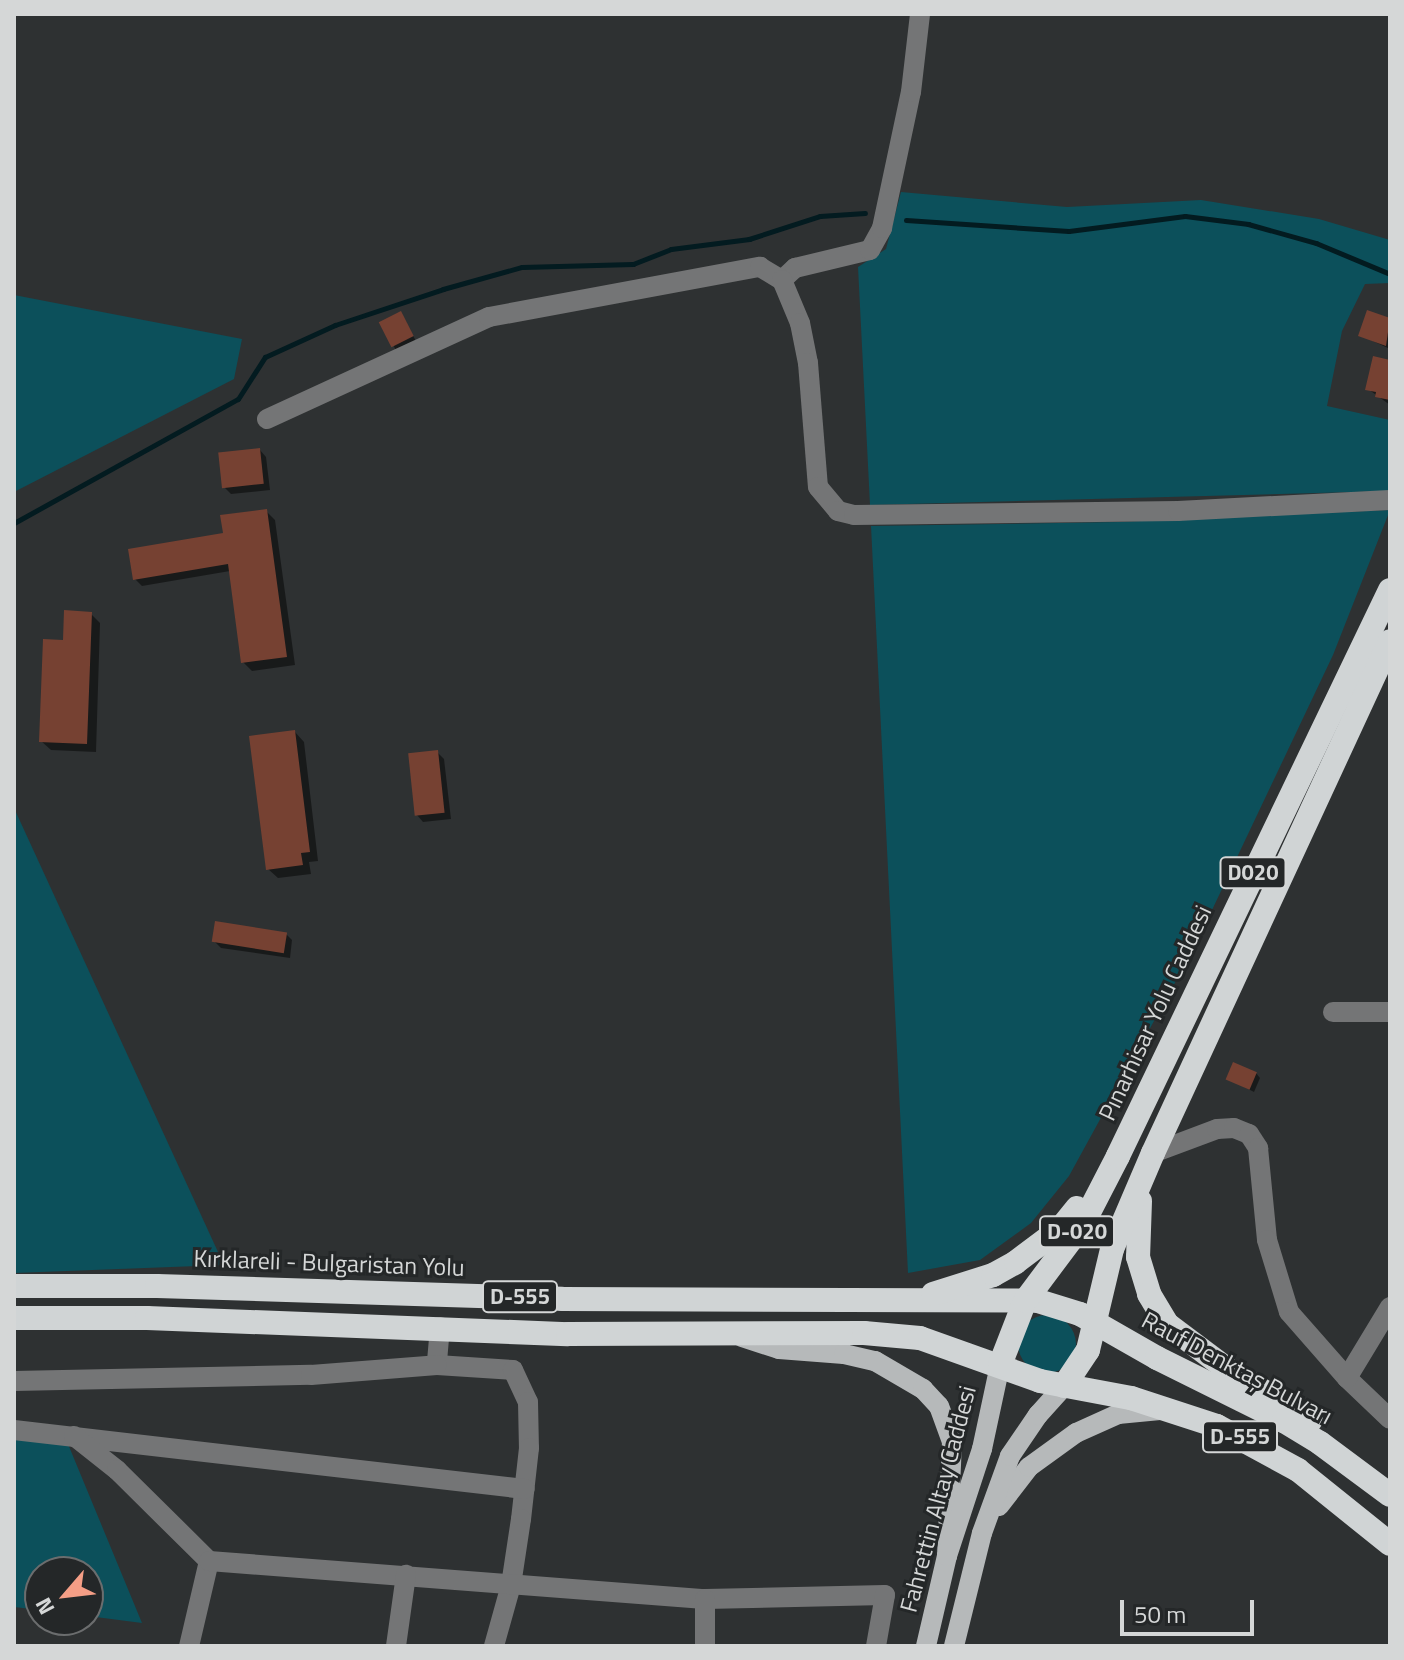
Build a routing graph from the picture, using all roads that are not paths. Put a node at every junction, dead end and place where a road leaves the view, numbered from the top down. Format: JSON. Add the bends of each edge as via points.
{"nodes":[{"id":1,"x":920,"y":14,"type":"edge"},
{"id":2,"x":782,"y":280,"type":"junction"},
{"id":3,"x":267,"y":419,"type":"dead end"},
{"id":4,"x":1390,"y":500,"type":"edge"},
{"id":5,"x":1390,"y":590,"type":"edge"},
{"id":6,"x":1390,"y":641,"type":"edge"},
{"id":7,"x":1333,"y":1012,"type":"dead end"},
{"id":8,"x":1390,"y":1012,"type":"edge"},
{"id":9,"x":1153,"y":1153,"type":"junction"},
{"id":10,"x":1118,"y":1156,"type":"junction"},
{"id":11,"x":14,"y":1286,"type":"edge"},
{"id":12,"x":1025,"y":1301,"type":"junction"},
{"id":13,"x":909,"y":1302,"type":"junction"},
{"id":14,"x":1390,"y":1307,"type":"edge"},
{"id":15,"x":14,"y":1318,"type":"edge"},
{"id":16,"x":1094,"y":1321,"type":"junction"},
{"id":17,"x":440,"y":1327,"type":"junction"},
{"id":18,"x":728,"y":1333,"type":"junction"},
{"id":19,"x":437,"y":1365,"type":"junction"},
{"id":20,"x":1000,"y":1365,"type":"junction"},
{"id":21,"x":1347,"y":1378,"type":"junction"},
{"id":22,"x":14,"y":1381,"type":"edge"},
{"id":23,"x":1064,"y":1386,"type":"junction"},
{"id":24,"x":1177,"y":1411,"type":"junction"},
{"id":25,"x":1390,"y":1419,"type":"edge"},
{"id":26,"x":14,"y":1430,"type":"edge"},
{"id":27,"x":74,"y":1436,"type":"junction"},
{"id":28,"x":525,"y":1489,"type":"junction"},
{"id":29,"x":1390,"y":1493,"type":"edge"},
{"id":30,"x":1390,"y":1544,"type":"edge"},
{"id":31,"x":947,"y":1556,"type":"junction"},
{"id":32,"x":209,"y":1561,"type":"junction"},
{"id":33,"x":973,"y":1565,"type":"junction"},
{"id":34,"x":406,"y":1575,"type":"junction"},
{"id":35,"x":511,"y":1585,"type":"junction"},
{"id":36,"x":705,"y":1599,"type":"junction"},
{"id":37,"x":189,"y":1646,"type":"edge"},
{"id":38,"x":396,"y":1646,"type":"edge"},
{"id":39,"x":494,"y":1646,"type":"edge"},
{"id":40,"x":705,"y":1646,"type":"edge"},
{"id":41,"x":876,"y":1646,"type":"edge"},
{"id":42,"x":926,"y":1646,"type":"edge"},
{"id":43,"x":954,"y":1646,"type":"edge"}],
"edges":[{"from":1,"to":2,"type":"street","via":[[911,92],[882,228],[870,250],[795,268]]},
{"from":2,"to":3,"type":"street","via":[[760,267],[489,317]]},
{"from":2,"to":4,"type":"street","via":[[800,323],[808,363],[818,487],[838,511],[1178,511]]},
{"from":5,"to":10,"type":"highway","name":"Pınarhisar Yolu Caddesi","number":"D020"},
{"from":6,"to":9,"type":"highway","number":"D020"},
{"from":7,"to":8,"type":"street"},
{"from":9,"to":16,"type":"highway","via":[[1112,1249]]},
{"from":9,"to":21,"type":"street","name":"Rauf Denktaş Bulvarı","via":[[1217,1129],[1249,1134],[1258,1148],[1267,1240],[1289,1312]]},
{"from":9,"to":29,"type":"highway","via":[[1137,1237],[1143,1278],[1156,1310],[1199,1351],[1338,1439]]},
{"from":10,"to":12,"type":"highway","name":"Pınarhisar Yolu Caddesi","number":"D-020","via":[[1084,1222]]},
{"from":10,"to":13,"type":"highway","via":[[1040,1246],[993,1275]]},
{"from":11,"to":13,"type":"highway","name":"Kırklareli - Bulgaristan Yolu","number":"D-555"},
{"from":12,"to":13,"type":"highway","name":"Kırklareli - Bulgaristan Yolu","number":"D-555"},
{"from":12,"to":16,"type":"highway","number":"D-555","via":[[1052,1304]]},
{"from":12,"to":20,"type":"highway","name":"Pınarhisar Yolu Caddesi","number":"D-020"},
{"from":14,"to":21,"type":"street"},
{"from":15,"to":17,"type":"highway","number":"D-555"},
{"from":16,"to":23,"type":"highway","via":[[1088,1350]]},
{"from":16,"to":29,"type":"highway","name":"Rauf Denktaş Bulvarı","number":"D-555","via":[[1296,1428]]},
{"from":17,"to":18,"type":"highway","number":"D-555","via":[[568,1334]]},
{"from":17,"to":19,"type":"street"},
{"from":18,"to":20,"type":"highway","number":"D-555","via":[[920,1338]]},
{"from":18,"to":31,"type":"main road","via":[[779,1349],[875,1361],[923,1389],[939,1406],[952,1442]]},
{"from":19,"to":22,"type":"street","via":[[311,1375]]},
{"from":19,"to":28,"type":"street","via":[[513,1370],[522,1383],[531,1422]]},
{"from":20,"to":23,"type":"highway","number":"D-555"},
{"from":20,"to":31,"type":"main road","name":"Fahrettin Altay Caddesi","via":[[982,1449]]},
{"from":21,"to":25,"type":"street","name":"Rauf Denktaş Bulvarı"},
{"from":23,"to":24,"type":"highway","number":"D-555"},
{"from":23,"to":33,"type":"main road","via":[[1010,1456]]},
{"from":24,"to":30,"type":"highway","number":"D-555","via":[[1244,1439],[1298,1470]]},
{"from":24,"to":33,"type":"main road","via":[[1139,1410],[1097,1422],[1029,1467],[998,1508]]},
{"from":26,"to":27,"type":"street"},
{"from":27,"to":28,"type":"street"},
{"from":27,"to":32,"type":"street","via":[[117,1470]]},
{"from":28,"to":35,"type":"street"},
{"from":31,"to":42,"type":"main road","name":"Fahrettin Altay Caddesi"},
{"from":32,"to":34,"type":"street"},
{"from":32,"to":37,"type":"street"},
{"from":33,"to":43,"type":"main road"},
{"from":34,"to":35,"type":"street"},
{"from":34,"to":38,"type":"street"},
{"from":35,"to":36,"type":"street"},
{"from":35,"to":39,"type":"street"},
{"from":36,"to":40,"type":"street"},
{"from":36,"to":41,"type":"street","via":[[885,1595]]}]}
